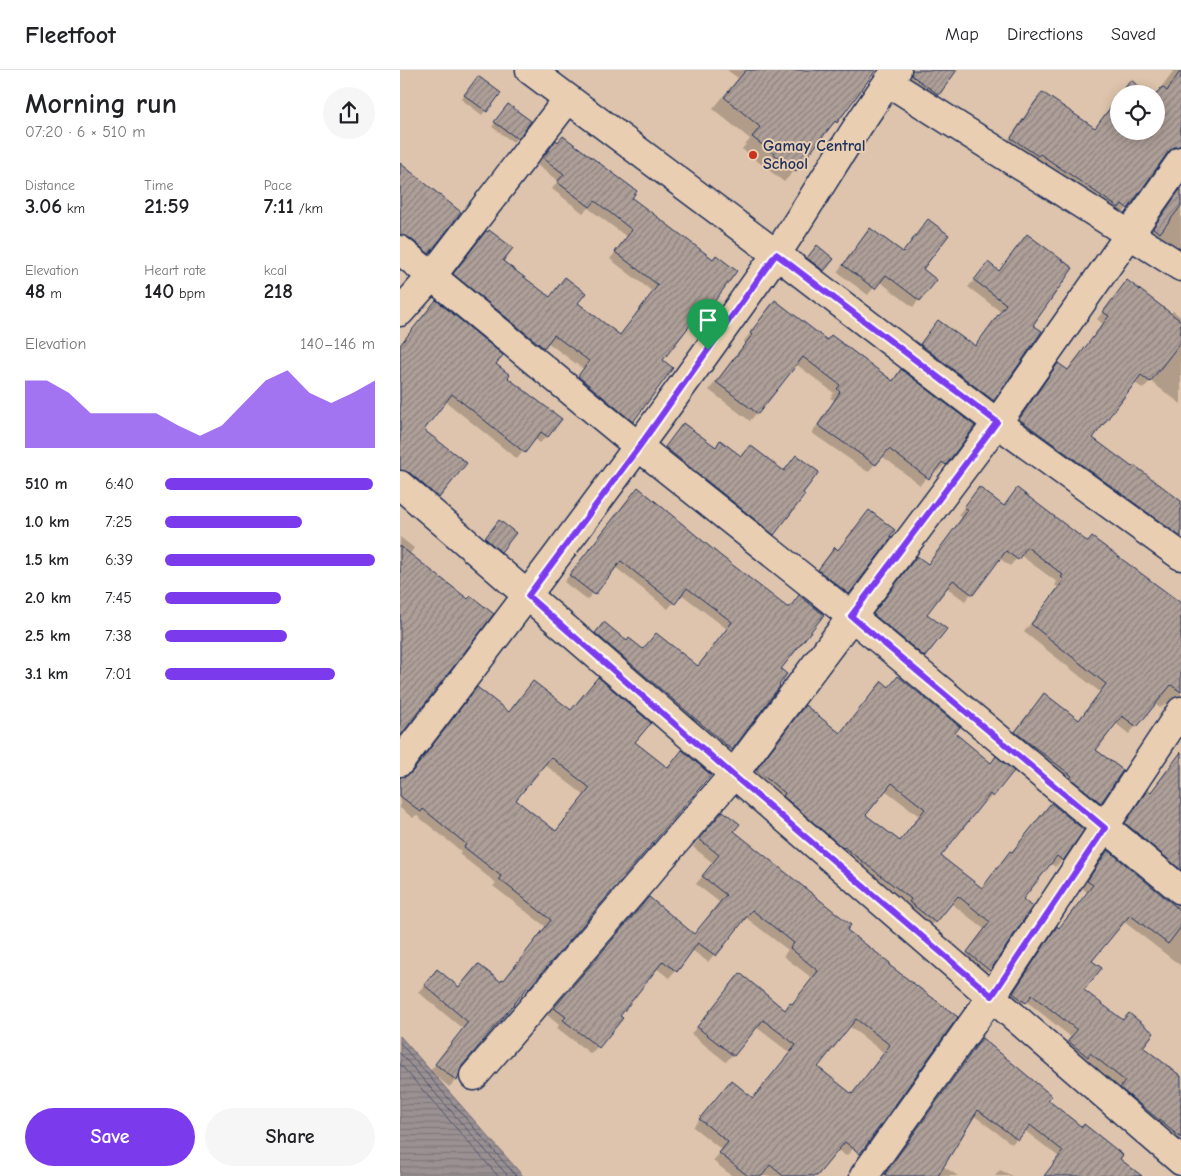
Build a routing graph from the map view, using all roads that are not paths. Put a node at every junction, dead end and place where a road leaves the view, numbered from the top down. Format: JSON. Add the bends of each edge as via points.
{"nodes":[{"id":1,"x":530,"y":70,"type":"edge"},
{"id":2,"x":893,"y":76,"type":"edge"},
{"id":3,"x":568,"y":99,"type":"junction"},
{"id":4,"x":1181,"y":160,"type":"edge"},
{"id":5,"x":1129,"y":233,"type":"junction"},
{"id":6,"x":400,"y":250,"type":"edge"},
{"id":7,"x":776,"y":254,"type":"junction"},
{"id":8,"x":1181,"y":267,"type":"edge"},
{"id":9,"x":432,"y":276,"type":"junction"},
{"id":10,"x":400,"y":312,"type":"edge"},
{"id":11,"x":997,"y":422,"type":"junction"},
{"id":12,"x":639,"y":447,"type":"junction"},
{"id":13,"x":400,"y":485,"type":"edge"},
{"id":14,"x":1181,"y":556,"type":"edge"},
{"id":15,"x":528,"y":596,"type":"junction"},
{"id":16,"x":851,"y":616,"type":"junction"},
{"id":17,"x":1181,"y":712,"type":"edge"},
{"id":18,"x":400,"y":762,"type":"edge"},
{"id":19,"x":733,"y":775,"type":"junction"},
{"id":20,"x":1105,"y":828,"type":"junction"},
{"id":21,"x":1181,"y":890,"type":"edge"},
{"id":22,"x":992,"y":996,"type":"junction"},
{"id":23,"x":474,"y":1076,"type":"dead end"},
{"id":24,"x":1181,"y":1161,"type":"edge"},
{"id":25,"x":864,"y":1176,"type":"edge"}],
"edges":[{"from":1,"to":3,"type":"street"},
{"from":2,"to":5,"type":"street"},
{"from":2,"to":7,"type":"street"},
{"from":3,"to":7,"type":"street"},
{"from":3,"to":9,"type":"street"},
{"from":4,"to":5,"type":"street"},
{"from":5,"to":8,"type":"street"},
{"from":5,"to":11,"type":"street"},
{"from":6,"to":9,"type":"street"},
{"from":7,"to":11,"type":"street"},
{"from":7,"to":12,"type":"street"},
{"from":9,"to":10,"type":"street"},
{"from":9,"to":12,"type":"street"},
{"from":11,"to":14,"type":"street"},
{"from":11,"to":16,"type":"street"},
{"from":12,"to":15,"type":"street"},
{"from":12,"to":16,"type":"street"},
{"from":13,"to":15,"type":"street"},
{"from":15,"to":18,"type":"street"},
{"from":15,"to":19,"type":"street"},
{"from":16,"to":19,"type":"street"},
{"from":16,"to":20,"type":"street"},
{"from":17,"to":20,"type":"street"},
{"from":19,"to":22,"type":"street"},
{"from":19,"to":23,"type":"street"},
{"from":20,"to":21,"type":"street"},
{"from":20,"to":22,"type":"street"},
{"from":22,"to":24,"type":"street"},
{"from":22,"to":25,"type":"street"}]}
